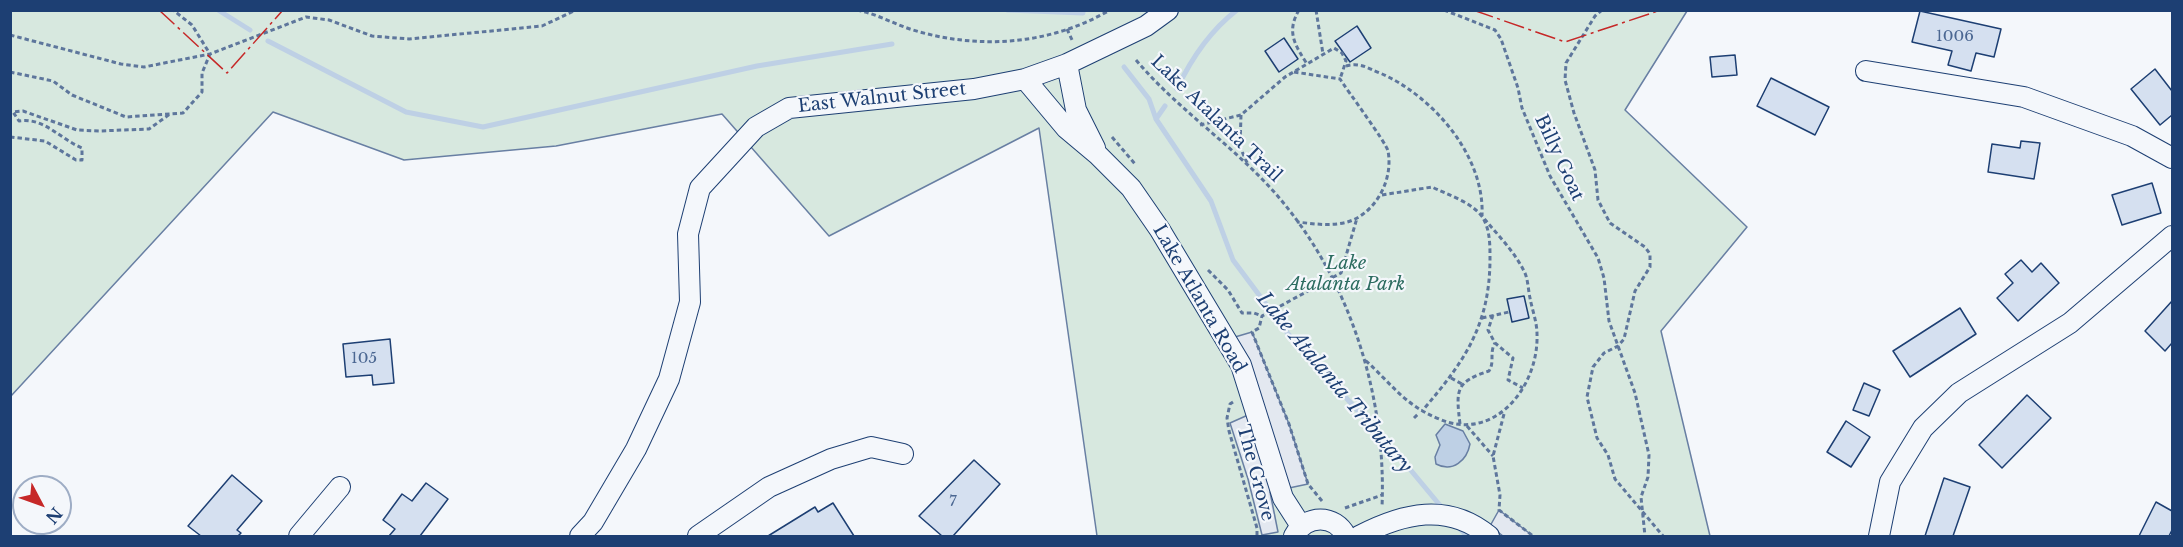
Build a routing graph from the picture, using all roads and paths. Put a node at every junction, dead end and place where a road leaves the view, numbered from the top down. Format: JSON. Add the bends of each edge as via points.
{"nodes":[{"id":1,"x":174,"y":10,"type":"edge"},
{"id":2,"x":576,"y":10,"type":"edge"},
{"id":3,"x":857,"y":10,"type":"edge"},
{"id":4,"x":1110,"y":10,"type":"edge"},
{"id":5,"x":1168,"y":10,"type":"edge"},
{"id":6,"x":1299,"y":10,"type":"edge"},
{"id":7,"x":1316,"y":10,"type":"edge"},
{"id":8,"x":1444,"y":10,"type":"edge"},
{"id":9,"x":1602,"y":10,"type":"edge"},
{"id":10,"x":874,"y":12,"type":"edge"},
{"id":11,"x":1067,"y":29,"type":"junction"},
{"id":12,"x":10,"y":35,"type":"edge"},
{"id":13,"x":1071,"y":36,"type":"dead end"},
{"id":14,"x":210,"y":54,"type":"junction"},
{"id":15,"x":1323,"y":54,"type":"junction"},
{"id":16,"x":1136,"y":60,"type":"dead end"},
{"id":17,"x":1067,"y":64,"type":"junction"},
{"id":18,"x":1307,"y":64,"type":"junction"},
{"id":19,"x":1346,"y":66,"type":"junction"},
{"id":20,"x":1866,"y":70,"type":"dead end"},
{"id":21,"x":10,"y":72,"type":"edge"},
{"id":22,"x":1294,"y":72,"type":"junction"},
{"id":23,"x":1024,"y":79,"type":"junction"},
{"id":24,"x":1340,"y":79,"type":"junction"},
{"id":25,"x":170,"y":114,"type":"junction"},
{"id":26,"x":1241,"y":115,"type":"junction"},
{"id":27,"x":1200,"y":125,"type":"junction"},
{"id":28,"x":10,"y":137,"type":"edge"},
{"id":29,"x":1097,"y":153,"type":"junction"},
{"id":30,"x":2172,"y":158,"type":"edge"},
{"id":31,"x":1249,"y":167,"type":"junction"},
{"id":32,"x":1382,"y":195,"type":"junction"},
{"id":33,"x":1482,"y":216,"type":"junction"},
{"id":34,"x":1357,"y":218,"type":"junction"},
{"id":35,"x":1297,"y":222,"type":"junction"},
{"id":36,"x":2172,"y":236,"type":"edge"},
{"id":37,"x":1335,"y":278,"type":"junction"},
{"id":38,"x":1509,"y":312,"type":"dead end"},
{"id":39,"x":1493,"y":315,"type":"junction"},
{"id":40,"x":1482,"y":318,"type":"junction"},
{"id":41,"x":1495,"y":343,"type":"junction"},
{"id":42,"x":1618,"y":346,"type":"junction"},
{"id":43,"x":1365,"y":360,"type":"junction"},
{"id":44,"x":1451,"y":378,"type":"junction"},
{"id":45,"x":1462,"y":384,"type":"junction"},
{"id":46,"x":1523,"y":388,"type":"junction"},
{"id":47,"x":1250,"y":392,"type":"junction"},
{"id":48,"x":1420,"y":412,"type":"junction"},
{"id":49,"x":1504,"y":414,"type":"junction"},
{"id":50,"x":1414,"y":418,"type":"dead end"},
{"id":51,"x":1460,"y":424,"type":"junction"},
{"id":52,"x":1467,"y":425,"type":"junction"},
{"id":53,"x":903,"y":454,"type":"dead end"},
{"id":54,"x":1493,"y":456,"type":"junction"},
{"id":55,"x":340,"y":487,"type":"dead end"},
{"id":56,"x":1382,"y":495,"type":"junction"},
{"id":57,"x":1327,"y":505,"type":"dead end"},
{"id":58,"x":1337,"y":508,"type":"dead end"},
{"id":59,"x":1386,"y":509,"type":"dead end"},
{"id":60,"x":1643,"y":512,"type":"junction"},
{"id":61,"x":1298,"y":531,"type":"edge"},
{"id":62,"x":299,"y":537,"type":"edge"},
{"id":63,"x":580,"y":537,"type":"edge"},
{"id":64,"x":699,"y":537,"type":"edge"},
{"id":65,"x":1257,"y":537,"type":"edge"},
{"id":66,"x":1346,"y":537,"type":"edge"},
{"id":67,"x":1359,"y":537,"type":"edge"},
{"id":68,"x":1489,"y":537,"type":"edge"},
{"id":69,"x":1533,"y":537,"type":"edge"},
{"id":70,"x":1645,"y":537,"type":"edge"},
{"id":71,"x":1663,"y":537,"type":"edge"},
{"id":72,"x":1879,"y":537,"type":"edge"}],
"edges":[{"from":1,"to":14,"type":"path","via":[[192,26]]},
{"from":2,"to":14,"type":"path","via":[[542,26],[409,39],[372,36],[329,20],[306,17]]},
{"from":3,"to":10,"type":"path"},
{"from":4,"to":11,"type":"path"},
{"from":5,"to":17,"type":"street","name":"East Walnut Street","via":[[1146,26]]},
{"from":6,"to":18,"type":"path","via":[[1294,19],[1293,40]]},
{"from":7,"to":15,"type":"path"},
{"from":8,"to":42,"type":"path","name":"Billy Goat","via":[[1495,30],[1501,39],[1522,108],[1550,176],[1598,258],[1609,321]]},
{"from":9,"to":42,"type":"path","name":"Billy Goat","via":[[1572,52],[1564,72],[1595,170],[1598,200],[1610,223],[1637,240],[1650,254],[1650,267],[1635,291],[1630,322]]},
{"from":10,"to":11,"type":"path","via":[[914,30],[982,41],[1016,42]]},
{"from":11,"to":13,"type":"path"},
{"from":12,"to":14,"type":"path","via":[[144,67]]},
{"from":14,"to":25,"type":"path","via":[[202,74],[201,92],[183,112]]},
{"from":15,"to":18,"type":"path"},
{"from":15,"to":19,"type":"path","via":[[1334,48],[1340,50]]},
{"from":16,"to":27,"type":"path","name":"Lake Atalanta Trail"},
{"from":17,"to":23,"type":"street","name":"East Walnut Street"},
{"from":17,"to":29,"type":"street","name":"Lake Atlanta Road","via":[[1076,110]]},
{"from":18,"to":22,"type":"path"},
{"from":19,"to":24,"type":"path"},
{"from":19,"to":33,"type":"path","via":[[1357,63],[1396,80],[1436,112],[1469,160],[1483,199]]},
{"from":20,"to":30,"type":"street","via":[[2024,97],[2132,136]]},
{"from":21,"to":25,"type":"path","via":[[53,81],[72,95],[126,117]]},
{"from":22,"to":24,"type":"path"},
{"from":22,"to":26,"type":"path"},
{"from":23,"to":29,"type":"street","name":"Lake Atlanta Road","via":[[1066,128]]},
{"from":23,"to":63,"type":"street","name":"East Walnut Street","via":[[974,89],[789,108],[756,127],[725,158],[700,188],[691,222],[690,302],[669,379],[636,449]]},
{"from":24,"to":32,"type":"path","via":[[1389,150]]},
{"from":25,"to":28,"type":"path","via":[[149,129],[99,131],[77,130],[32,113],[13,112],[18,121],[27,120],[55,130],[82,148],[82,160],[45,141]]},
{"from":26,"to":27,"type":"path"},
{"from":26,"to":31,"type":"path","via":[[1240,147]]},
{"from":27,"to":31,"type":"path","name":"Lake Atalanta Trail"},
{"from":29,"to":47,"type":"street","name":"Lake Atlanta Road","via":[[1131,189],[1160,230],[1241,365]]},
{"from":31,"to":35,"type":"path","name":"Lake Atalanta Trail"},
{"from":32,"to":33,"type":"path","via":[[1432,186]]},
{"from":32,"to":34,"type":"path"},
{"from":33,"to":40,"type":"path","via":[[1490,236],[1490,279]]},
{"from":33,"to":46,"type":"path","via":[[1525,272],[1537,333],[1534,362]]},
{"from":34,"to":35,"type":"path","via":[[1326,225]]},
{"from":34,"to":37,"type":"path","via":[[1347,258]]},
{"from":35,"to":37,"type":"path","name":"Lake Atalanta Trail"},
{"from":36,"to":72,"type":"street","via":[[2070,324],[1959,393],[1923,428],[1890,482]]},
{"from":37,"to":43,"type":"path","name":"Lake Atalanta Trail"},
{"from":37,"to":57,"type":"path","via":[[1262,316],[1259,328],[1252,332],[1286,415],[1308,484]]},
{"from":38,"to":39,"type":"path"},
{"from":39,"to":40,"type":"path"},
{"from":39,"to":41,"type":"path","via":[[1488,330]]},
{"from":40,"to":44,"type":"path"},
{"from":41,"to":45,"type":"path","via":[[1491,368]]},
{"from":41,"to":46,"type":"path","via":[[1513,358],[1508,380]]},
{"from":42,"to":60,"type":"path","name":"Billy Goat","via":[[1635,393],[1649,455],[1648,477],[1641,496]]},
{"from":42,"to":60,"type":"path","name":"Billy Goat","via":[[1598,358],[1587,397],[1597,438],[1608,455],[1615,479]]},
{"from":43,"to":48,"type":"path"},
{"from":43,"to":56,"type":"path","name":"Lake Atalanta Trail","via":[[1374,399]]},
{"from":44,"to":45,"type":"path"},
{"from":44,"to":48,"type":"path"},
{"from":45,"to":51,"type":"path","via":[[1458,398]]},
{"from":46,"to":49,"type":"path"},
{"from":47,"to":61,"type":"street","name":"Lake Atlanta Road","via":[[1283,498]]},
{"from":47,"to":65,"type":"path","name":"The Grove","via":[[1230,404],[1227,418]]},
{"from":48,"to":50,"type":"path"},
{"from":48,"to":51,"type":"path"},
{"from":49,"to":52,"type":"path"},
{"from":49,"to":54,"type":"path"},
{"from":51,"to":52,"type":"path"},
{"from":52,"to":54,"type":"path"},
{"from":53,"to":64,"type":"street","via":[[872,447],[831,459],[769,487]]},
{"from":54,"to":69,"type":"path","via":[[1500,488],[1499,510]]},
{"from":55,"to":62,"type":"street"},
{"from":56,"to":58,"type":"path","via":[[1349,508]]},
{"from":56,"to":59,"type":"path","name":"Lake Atalanta Trail"},
{"from":60,"to":70,"type":"path","name":"Billy Goat"},
{"from":60,"to":71,"type":"path","name":"Billy Goat"},
{"from":61,"to":66,"type":"street","via":[[1309,521],[1328,520]]},
{"from":67,"to":68,"type":"street","via":[[1406,516],[1428,514],[1465,520]]}]}
